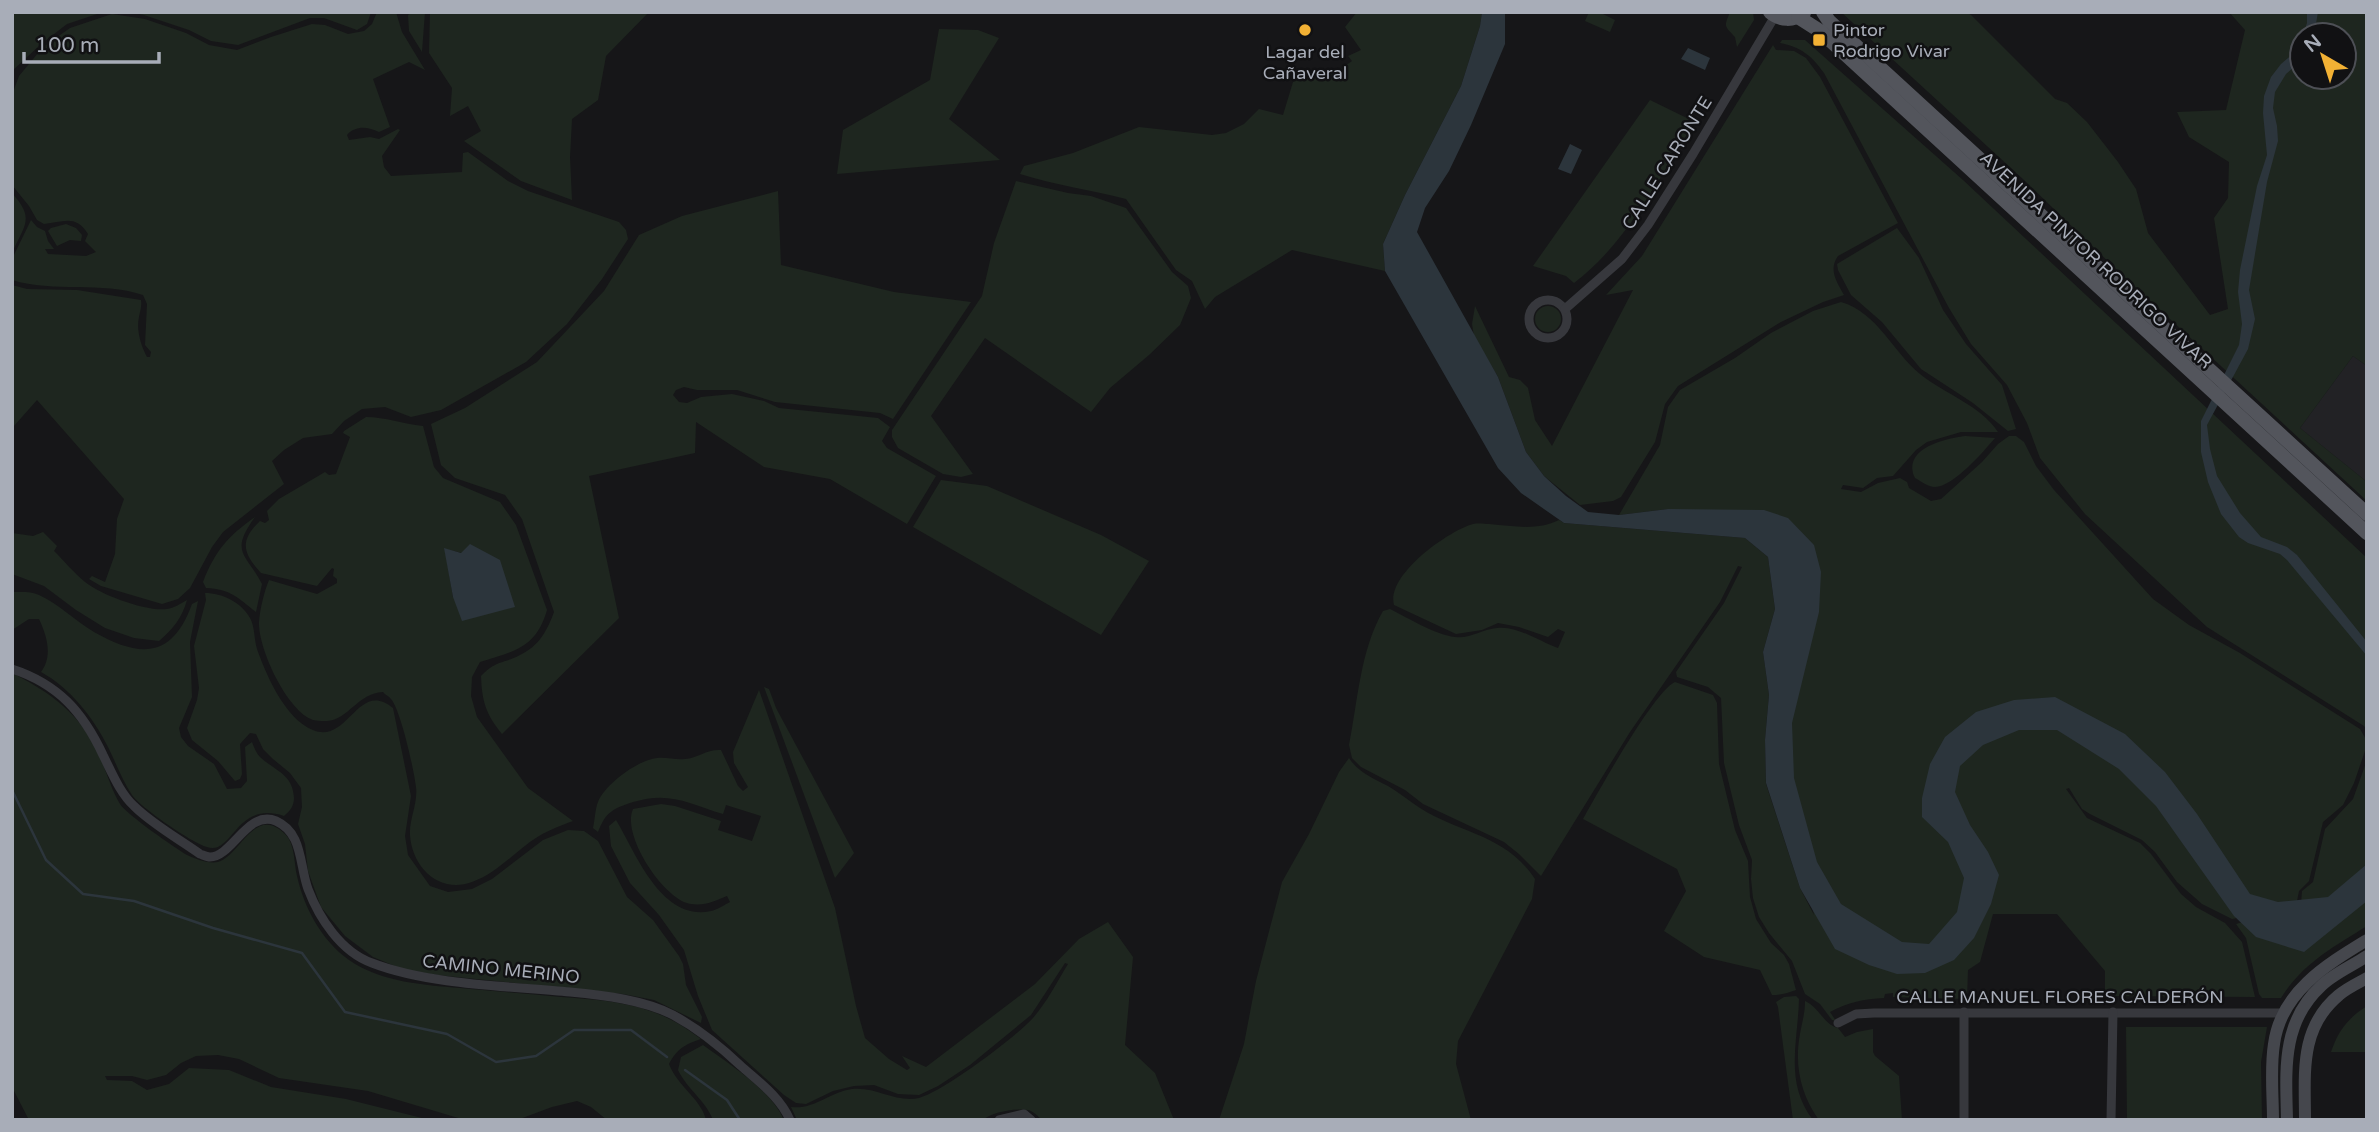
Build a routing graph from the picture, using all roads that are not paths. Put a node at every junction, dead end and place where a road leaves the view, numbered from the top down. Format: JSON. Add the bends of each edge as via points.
{"nodes":[{"id":1,"x":1823,"y":12,"type":"edge"},
{"id":2,"x":1773,"y":14,"type":"edge"},
{"id":3,"x":1801,"y":15,"type":"edge"},
{"id":4,"x":1565,"y":309,"type":"junction"},
{"id":5,"x":2367,"y":514,"type":"edge"},
{"id":6,"x":2367,"y":533,"type":"edge"},
{"id":7,"x":12,"y":669,"type":"edge"},
{"id":8,"x":2367,"y":940,"type":"edge"},
{"id":9,"x":2367,"y":956,"type":"edge"},
{"id":10,"x":2367,"y":978,"type":"edge"},
{"id":11,"x":1964,"y":1012,"type":"junction"},
{"id":12,"x":2113,"y":1012,"type":"junction"},
{"id":13,"x":2284,"y":1013,"type":"junction"},
{"id":14,"x":1838,"y":1023,"type":"dead end"},
{"id":15,"x":790,"y":1120,"type":"edge"},
{"id":16,"x":999,"y":1120,"type":"edge"},
{"id":17,"x":1031,"y":1120,"type":"edge"},
{"id":18,"x":1964,"y":1120,"type":"edge"},
{"id":19,"x":2111,"y":1120,"type":"edge"},
{"id":20,"x":2273,"y":1120,"type":"edge"},
{"id":21,"x":2287,"y":1120,"type":"edge"},
{"id":22,"x":2305,"y":1120,"type":"edge"}],
"edges":[{"from":1,"to":5,"type":"main road","name":"AVENIDA PINTOR RODRIGO VIVAR"},
{"from":2,"to":3,"type":"main road","via":[[1783,19]]},
{"from":2,"to":4,"type":"street","name":"CALLE CARONTE","via":[[1648,225],[1622,259]]},
{"from":3,"to":6,"type":"main road","name":"AVENIDA PINTOR RODRIGO VIVAR"},
{"from":4,"to":4,"type":"street","via":[[1546,300],[1536,305],[1530,314],[1535,334],[1556,337],[1568,320]]},
{"from":7,"to":15,"type":"street","name":"CAMINO MERINO","via":[[58,691],[96,741],[133,806],[200,854],[211,857],[223,852],[261,819],[273,819],[289,828],[296,838],[307,887],[327,925],[345,947],[369,963],[422,978],[615,997],[672,1015],[720,1046],[779,1100]]},
{"from":8,"to":13,"type":"street","via":[[2314,974]]},
{"from":9,"to":21,"type":"street","via":[[2322,985],[2295,1022],[2286,1054]]},
{"from":10,"to":22,"type":"street","via":[[2330,1004],[2308,1042]]},
{"from":11,"to":12,"type":"street","name":"CALLE MANUEL FLORES CALDERÓN"},
{"from":11,"to":14,"type":"street","name":"CALLE MANUEL FLORES CALDERÓN","via":[[1856,1014]]},
{"from":11,"to":18,"type":"street"},
{"from":12,"to":13,"type":"street","name":"CALLE MANUEL FLORES CALDERÓN"},
{"from":12,"to":19,"type":"street"},
{"from":13,"to":20,"type":"street","via":[[2273,1047]]},
{"from":16,"to":17,"type":"street","via":[[1024,1114]]}]}
